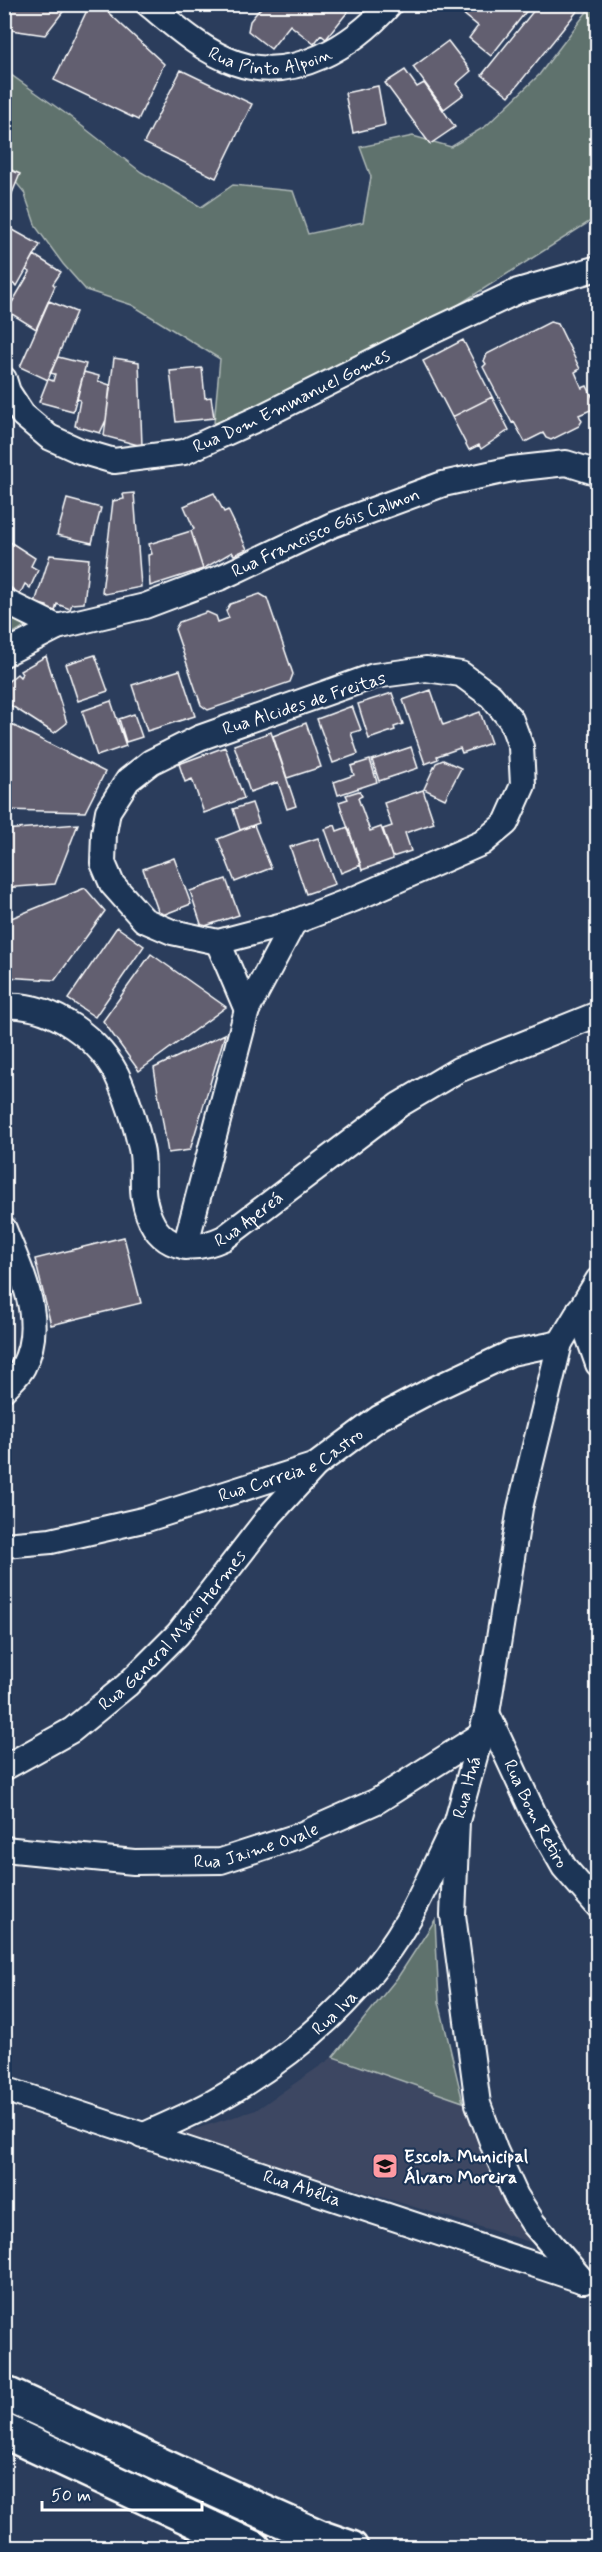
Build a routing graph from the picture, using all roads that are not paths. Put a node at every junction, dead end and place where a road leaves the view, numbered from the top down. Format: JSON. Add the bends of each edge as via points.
{"nodes":[{"id":1,"x":148,"y":4,"type":"edge"},
{"id":2,"x":390,"y":4,"type":"edge"},
{"id":3,"x":597,"y":268,"type":"edge"},
{"id":4,"x":4,"y":379,"type":"edge"},
{"id":5,"x":597,"y":473,"type":"edge"},
{"id":6,"x":4,"y":601,"type":"edge"},
{"id":7,"x":57,"y":627,"type":"junction"},
{"id":8,"x":4,"y":654,"type":"edge"},
{"id":9,"x":294,"y":922,"type":"junction"},
{"id":10,"x":218,"y":942,"type":"junction"},
{"id":11,"x":4,"y":1006,"type":"edge"},
{"id":12,"x":247,"y":1010,"type":"junction"},
{"id":13,"x":597,"y":1014,"type":"edge"},
{"id":14,"x":4,"y":1229,"type":"edge"},
{"id":15,"x":185,"y":1247,"type":"junction"},
{"id":16,"x":597,"y":1280,"type":"edge"},
{"id":17,"x":579,"y":1310,"type":"junction"},
{"id":18,"x":560,"y":1343,"type":"junction"},
{"id":19,"x":597,"y":1364,"type":"edge"},
{"id":20,"x":4,"y":1389,"type":"edge"},
{"id":21,"x":316,"y":1465,"type":"junction"},
{"id":22,"x":4,"y":1545,"type":"edge"},
{"id":23,"x":484,"y":1724,"type":"junction"},
{"id":24,"x":4,"y":1768,"type":"edge"},
{"id":25,"x":457,"y":1821,"type":"junction"},
{"id":26,"x":4,"y":1849,"type":"edge"},
{"id":27,"x":597,"y":1906,"type":"edge"},
{"id":28,"x":4,"y":2089,"type":"edge"},
{"id":29,"x":142,"y":2136,"type":"junction"},
{"id":30,"x":590,"y":2283,"type":"edge"},
{"id":31,"x":4,"y":2392,"type":"edge"},
{"id":32,"x":4,"y":2431,"type":"edge"},
{"id":33,"x":259,"y":2510,"type":"junction"},
{"id":34,"x":247,"y":2545,"type":"edge"},
{"id":35,"x":351,"y":2547,"type":"edge"}],
"edges":[{"from":1,"to":2,"type":"street","name":"Rua Pinto Alpoin","via":[[200,45],[236,63],[268,69],[309,63],[335,50]]},
{"from":3,"to":4,"type":"street","name":"Rua Dom Emmanuel Gomes","via":[[518,291],[184,452],[114,461],[80,451],[49,437],[23,415]]},
{"from":5,"to":7,"type":"street","name":"Rua Francisco Góis Calmon","via":[[566,463],[512,469],[443,484],[332,525],[222,577],[145,606]]},
{"from":6,"to":7,"type":"street"},
{"from":7,"to":8,"type":"street","name":"Rua Francisco Góis Calmon"},
{"from":9,"to":10,"type":"street","name":"Rua Alcides de Freitas"},
{"from":9,"to":10,"type":"street","name":"Rua Alcides de Freitas","via":[[482,843],[506,823],[523,785],[521,747],[511,720],[491,696],[461,674],[426,669],[374,676],[200,738],[151,762],[128,780],[108,811],[104,833],[103,863],[112,884],[144,920],[172,932]]},
{"from":9,"to":12,"type":"street"},
{"from":10,"to":12,"type":"street"},
{"from":11,"to":15,"type":"street","via":[[14,1005],[61,1018],[90,1039],[120,1081],[142,1150],[143,1197],[149,1221],[163,1239]]},
{"from":12,"to":15,"type":"street"},
{"from":13,"to":15,"type":"street","name":"Rua Apereá","via":[[458,1070],[399,1105],[224,1238],[207,1246]]},
{"from":14,"to":20,"type":"street","via":[[32,1305],[33,1337],[22,1368]]},
{"from":16,"to":17,"type":"street","name":"Rua Ituá"},
{"from":17,"to":18,"type":"street","name":"Rua Ituá"},
{"from":17,"to":19,"type":"street"},
{"from":18,"to":21,"type":"street","name":"Rua Correia e Castro","via":[[511,1353],[432,1390],[379,1418]]},
{"from":18,"to":23,"type":"street","name":"Rua Ituá","via":[[520,1509]]},
{"from":21,"to":22,"type":"street","name":"Rua Correia e Castro","via":[[147,1519],[51,1541]]},
{"from":21,"to":24,"type":"street","name":"Rua General Mário Hermes","via":[[271,1514],[178,1634],[127,1685],[72,1730]]},
{"from":23,"to":25,"type":"street","name":"Rua Ituá"},
{"from":23,"to":26,"type":"street","name":"Rua Jaime Ovale","via":[[377,1801],[298,1836],[221,1861],[134,1862]]},
{"from":23,"to":27,"type":"street","name":"Rua Bom Retiro","via":[[564,1867]]},
{"from":25,"to":29,"type":"street","name":"Rua Iva","via":[[409,1918],[354,1994],[315,2034],[270,2068],[211,2104]]},
{"from":25,"to":30,"type":"street","name":"Rua Ituá","via":[[453,1915],[478,2104],[516,2196],[533,2223]]},
{"from":28,"to":29,"type":"street","name":"Rua Abélia"},
{"from":29,"to":30,"type":"street","name":"Rua Abélia"},
{"from":31,"to":33,"type":"main road"},
{"from":32,"to":34,"type":"main road"},
{"from":33,"to":34,"type":"main road"},
{"from":33,"to":35,"type":"main road"}]}
